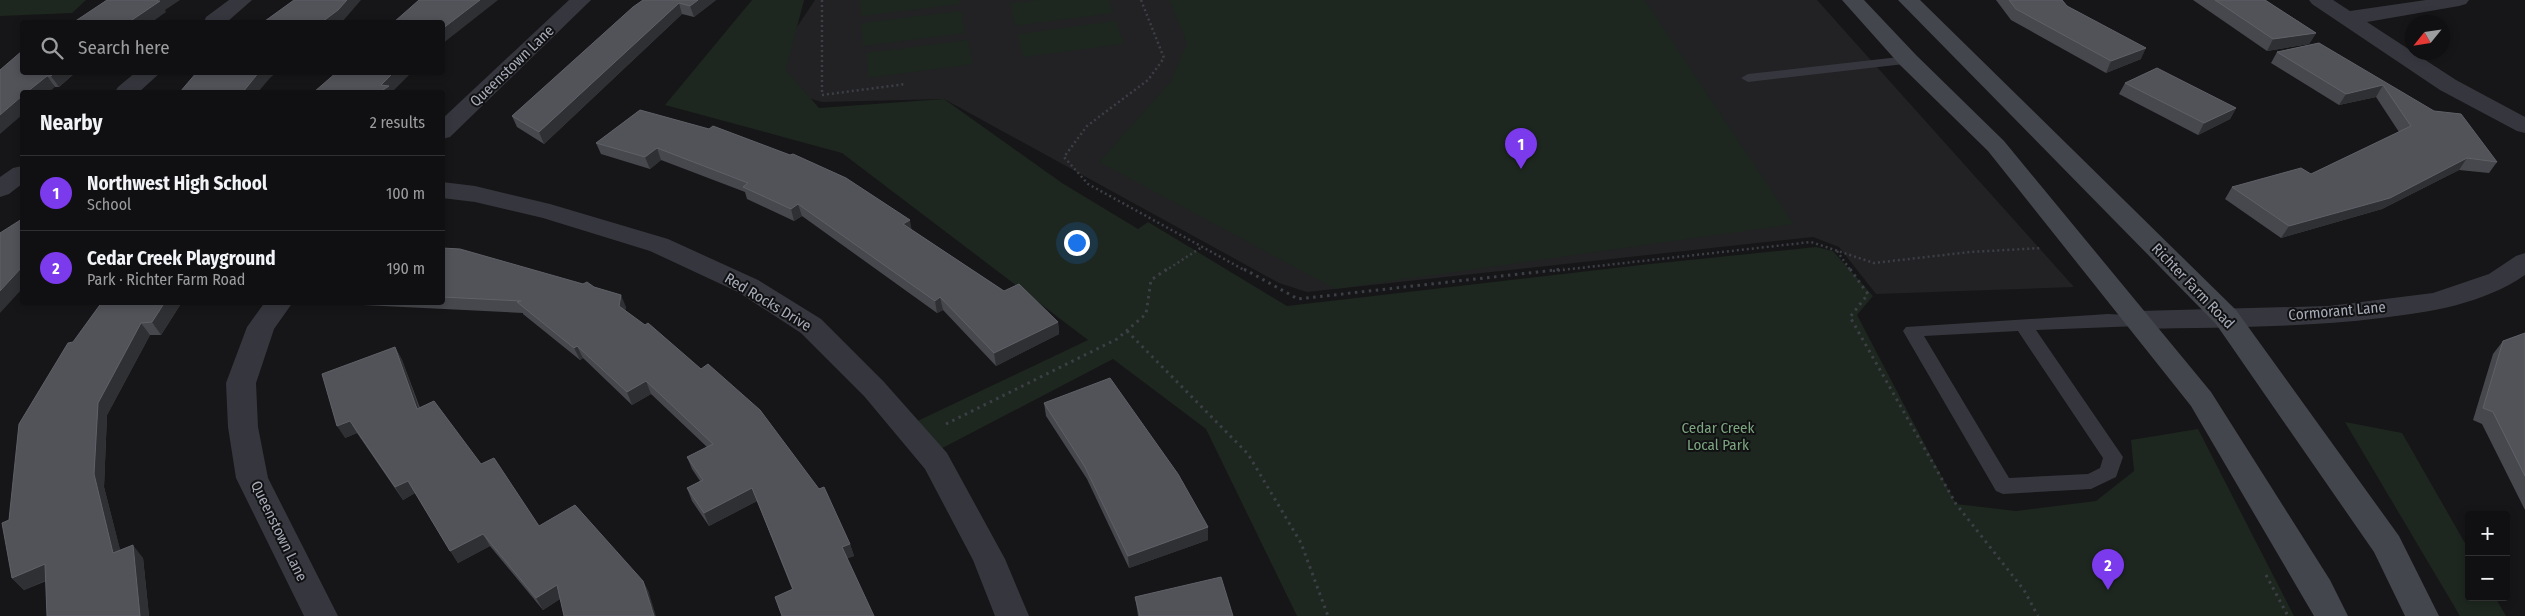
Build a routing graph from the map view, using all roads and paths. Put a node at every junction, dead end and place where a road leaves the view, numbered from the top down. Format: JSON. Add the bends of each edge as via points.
{"nodes":[{"id":1,"x":242,"y":0,"type":"edge"},
{"id":2,"x":581,"y":0,"type":"edge"},
{"id":3,"x":822,"y":0,"type":"edge"},
{"id":4,"x":1140,"y":0,"type":"edge"},
{"id":5,"x":1852,"y":0,"type":"edge"},
{"id":6,"x":1908,"y":0,"type":"edge"},
{"id":7,"x":2319,"y":0,"type":"edge"},
{"id":8,"x":2459,"y":0,"type":"edge"},
{"id":9,"x":2346,"y":18,"type":"junction"},
{"id":10,"x":217,"y":20,"type":"edge"},
{"id":11,"x":1908,"y":60,"type":"junction"},
{"id":12,"x":146,"y":75,"type":"edge"},
{"id":13,"x":1748,"y":78,"type":"dead end"},
{"id":14,"x":906,"y":84,"type":"dead end"},
{"id":15,"x":128,"y":90,"type":"edge"},
{"id":16,"x":2525,"y":126,"type":"edge"},
{"id":17,"x":445,"y":129,"type":"edge"},
{"id":18,"x":20,"y":174,"type":"edge"},
{"id":19,"x":0,"y":189,"type":"edge"},
{"id":20,"x":445,"y":190,"type":"edge"},
{"id":21,"x":1202,"y":247,"type":"junction"},
{"id":22,"x":2043,"y":248,"type":"dead end"},
{"id":23,"x":1835,"y":250,"type":"junction"},
{"id":24,"x":2525,"y":262,"type":"edge"},
{"id":25,"x":278,"y":305,"type":"edge"},
{"id":26,"x":2226,"y":317,"type":"junction"},
{"id":27,"x":2139,"y":320,"type":"junction"},
{"id":28,"x":2024,"y":326,"type":"junction"},
{"id":29,"x":1127,"y":331,"type":"junction"},
{"id":30,"x":917,"y":438,"type":"junction"},
{"id":31,"x":321,"y":616,"type":"edge"},
{"id":32,"x":1012,"y":616,"type":"edge"},
{"id":33,"x":1328,"y":616,"type":"edge"},
{"id":34,"x":2038,"y":616,"type":"edge"},
{"id":35,"x":2331,"y":616,"type":"edge"},
{"id":36,"x":2422,"y":616,"type":"edge"}],
"edges":[{"from":1,"to":10,"type":"street"},
{"from":2,"to":17,"type":"street","name":"Queenstown Lane"},
{"from":3,"to":14,"type":"path","via":[[822,95]]},
{"from":4,"to":21,"type":"path","via":[[1164,58],[1148,80],[1087,126],[1064,158],[1088,184]]},
{"from":5,"to":11,"type":"main road"},
{"from":6,"to":26,"type":"main road","name":"Richter Farm Road"},
{"from":7,"to":9,"type":"street"},
{"from":8,"to":9,"type":"street"},
{"from":9,"to":16,"type":"street","via":[[2448,85]]},
{"from":11,"to":13,"type":"lane"},
{"from":11,"to":27,"type":"main road","via":[[1996,146]]},
{"from":12,"to":15,"type":"street"},
{"from":18,"to":19,"type":"street"},
{"from":20,"to":30,"type":"street","name":"Red Rocks Drive","via":[[550,212],[659,245],[748,286],[811,326]]},
{"from":21,"to":23,"type":"path","via":[[1298,300],[1811,242]]},
{"from":21,"to":29,"type":"path","via":[[1151,280],[1146,314]]},
{"from":22,"to":23,"type":"path","via":[[1874,263]]},
{"from":23,"to":34,"type":"path","via":[[1868,294],[1850,317],[1956,504],[2024,590]]},
{"from":24,"to":26,"type":"street","name":"Cormorant Lane","via":[[2499,280],[2436,302],[2329,314]]},
{"from":25,"to":31,"type":"street","name":"Queenstown Lane","via":[[261,326],[241,383],[243,427],[252,478]]},
{"from":26,"to":27,"type":"street","name":"Cormorant Lane"},
{"from":26,"to":36,"type":"main road","name":"Richter Farm Road","via":[[2387,545]]},
{"from":27,"to":28,"type":"lane"},
{"from":27,"to":35,"type":"main road","via":[[2201,398]]},
{"from":28,"to":28,"type":"lane","via":[[2102,438],[2113,457],[2109,472],[2091,481],[2002,486],[1912,332]]},
{"from":29,"to":30,"type":"path","via":[[1117,339]]},
{"from":29,"to":33,"type":"path","via":[[1248,454],[1301,543]]},
{"from":30,"to":32,"type":"street","name":"Red Rocks Drive","via":[[936,460],[989,559]]}]}
